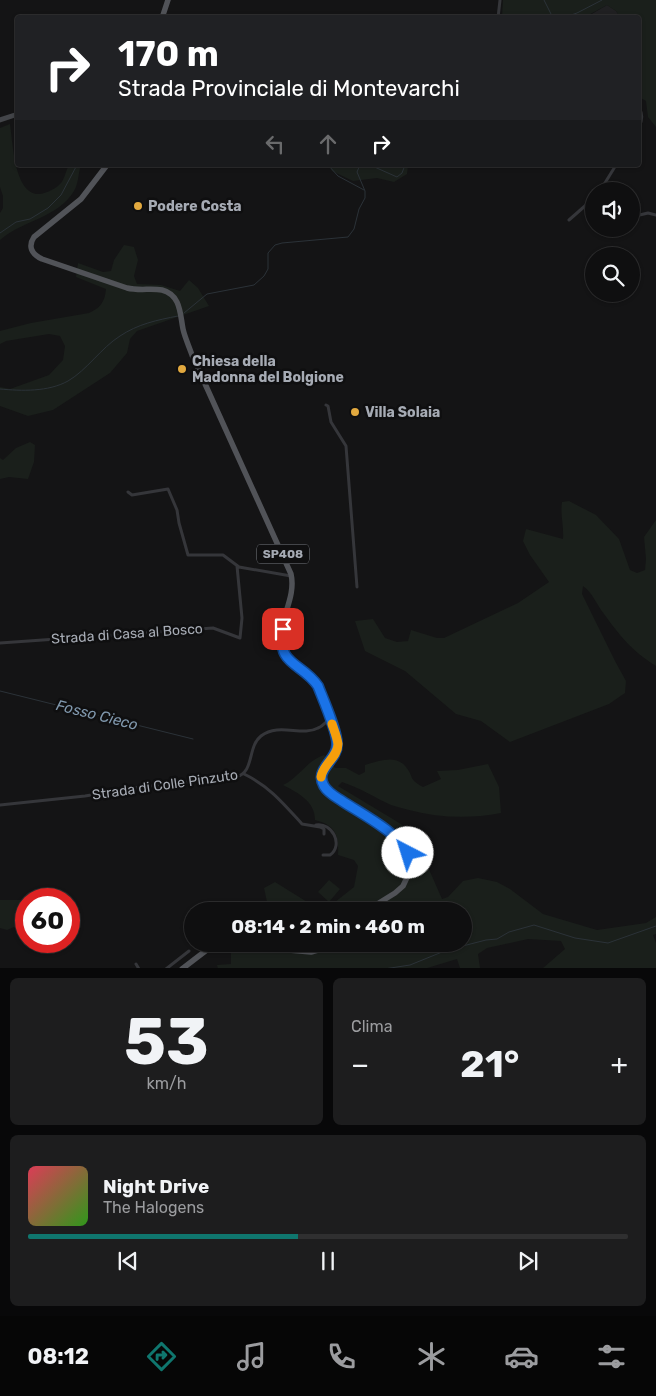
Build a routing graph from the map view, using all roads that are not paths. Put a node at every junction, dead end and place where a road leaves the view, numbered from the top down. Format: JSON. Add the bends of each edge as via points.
{"nodes":[{"id":1,"x":168,"y":0,"type":"edge"},
{"id":2,"x":500,"y":0,"type":"edge"},
{"id":3,"x":163,"y":15,"type":"edge"},
{"id":4,"x":498,"y":15,"type":"edge"},
{"id":5,"x":15,"y":115,"type":"edge"},
{"id":6,"x":0,"y":120,"type":"edge"},
{"id":7,"x":105,"y":167,"type":"edge"},
{"id":8,"x":615,"y":167,"type":"edge"},
{"id":9,"x":606,"y":182,"type":"edge"},
{"id":10,"x":585,"y":206,"type":"edge"},
{"id":11,"x":640,"y":215,"type":"edge"},
{"id":12,"x":656,"y":215,"type":"edge"},
{"id":13,"x":569,"y":220,"type":"dead end"},
{"id":14,"x":326,"y":405,"type":"dead end"},
{"id":15,"x":128,"y":492,"type":"dead end"},
{"id":16,"x":237,"y":566,"type":"junction"},
{"id":17,"x":292,"y":576,"type":"junction"},
{"id":18,"x":356,"y":587,"type":"dead end"},
{"id":19,"x":0,"y":643,"type":"edge"},
{"id":20,"x":330,"y":718,"type":"junction"},
{"id":21,"x":244,"y":774,"type":"junction"},
{"id":22,"x":0,"y":805,"type":"edge"},
{"id":23,"x":310,"y":825,"type":"junction"},
{"id":24,"x":324,"y":834,"type":"dead end"},
{"id":25,"x":323,"y":856,"type":"dead end"},
{"id":26,"x":380,"y":902,"type":"edge"},
{"id":27,"x":188,"y":952,"type":"edge"},
{"id":28,"x":204,"y":952,"type":"edge"},
{"id":29,"x":136,"y":964,"type":"dead end"},
{"id":30,"x":139,"y":968,"type":"edge"},
{"id":31,"x":166,"y":968,"type":"edge"},
{"id":32,"x":182,"y":968,"type":"edge"}],
"edges":[{"from":1,"to":3,"type":"main road"},
{"from":2,"to":4,"type":"street"},
{"from":5,"to":6,"type":"street"},
{"from":7,"to":17,"type":"main road","number":"SP408","via":[[81,199],[33,238],[32,252],[42,259],[130,289],[166,291],[176,300],[200,373]]},
{"from":8,"to":9,"type":"street"},
{"from":10,"to":13,"type":"street"},
{"from":11,"to":12,"type":"street"},
{"from":14,"to":18,"type":"street","via":[[331,422],[346,446]]},
{"from":15,"to":16,"type":"street","via":[[132,495],[168,489],[177,510],[188,555],[223,555]]},
{"from":16,"to":17,"type":"street"},
{"from":16,"to":19,"type":"street","name":"Strada di Casa al Bosco","via":[[242,618],[240,638],[213,628]]},
{"from":17,"to":20,"type":"main road","number":"SP408","via":[[293,588],[281,637],[282,650],[289,661],[315,682]]},
{"from":20,"to":21,"type":"street","name":"Strada di Colle Pinzuto","via":[[314,730],[282,729],[262,735],[256,742]]},
{"from":20,"to":26,"type":"main road","number":"SP408","via":[[338,745],[322,772],[324,786],[400,840],[410,861],[402,888]]},
{"from":21,"to":22,"type":"street","name":"Strada di Colle Pinzuto"},
{"from":21,"to":23,"type":"street","via":[[280,799],[302,824]]},
{"from":23,"to":24,"type":"street","via":[[322,828]]},
{"from":23,"to":25,"type":"street","via":[[320,824],[332,831],[335,837],[335,850]]},
{"from":27,"to":31,"type":"street"},
{"from":28,"to":32,"type":"main road"},
{"from":29,"to":30,"type":"street"}]}
